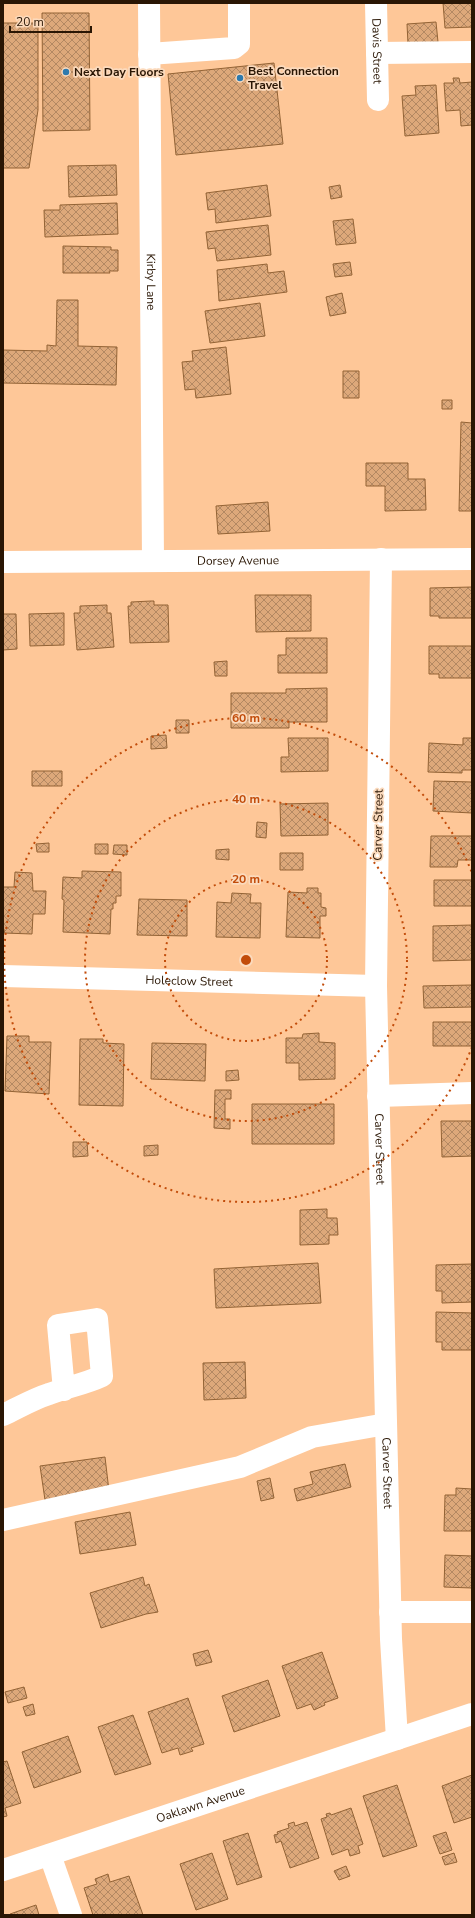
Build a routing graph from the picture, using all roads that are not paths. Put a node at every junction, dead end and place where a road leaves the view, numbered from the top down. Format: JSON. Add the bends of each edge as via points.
{"nodes":[{"id":1,"x":149,"y":3,"type":"edge"},
{"id":2,"x":239,"y":3,"type":"edge"},
{"id":3,"x":376,"y":3,"type":"edge"},
{"id":4,"x":472,"y":52,"type":"edge"},
{"id":5,"x":377,"y":53,"type":"junction"},
{"id":6,"x":149,"y":54,"type":"junction"},
{"id":7,"x":378,"y":100,"type":"dead end"},
{"id":8,"x":381,"y":559,"type":"junction"},
{"id":9,"x":472,"y":559,"type":"edge"},
{"id":10,"x":153,"y":561,"type":"junction"},
{"id":11,"x":3,"y":562,"type":"edge"},
{"id":12,"x":3,"y":976,"type":"edge"},
{"id":13,"x":376,"y":986,"type":"junction"},
{"id":14,"x":472,"y":1093,"type":"edge"},
{"id":15,"x":378,"y":1096,"type":"junction"},
{"id":16,"x":64,"y":1390,"type":"dead end"},
{"id":17,"x":3,"y":1415,"type":"edge"},
{"id":18,"x":386,"y":1424,"type":"junction"},
{"id":19,"x":3,"y":1520,"type":"edge"},
{"id":20,"x":390,"y":1612,"type":"junction"},
{"id":21,"x":472,"y":1612,"type":"edge"},
{"id":22,"x":472,"y":1714,"type":"edge"},
{"id":23,"x":397,"y":1739,"type":"junction"},
{"id":24,"x":50,"y":1855,"type":"junction"},
{"id":25,"x":3,"y":1870,"type":"edge"},
{"id":26,"x":71,"y":1915,"type":"edge"}],
"edges":[{"from":1,"to":6,"type":"street","name":"Kirby Lane"},
{"from":2,"to":6,"type":"street","via":[[239,44],[234,48]]},
{"from":3,"to":5,"type":"street","name":"Davis Street"},
{"from":4,"to":5,"type":"street"},
{"from":5,"to":7,"type":"street","name":"Davis Street"},
{"from":6,"to":10,"type":"street","name":"Kirby Lane"},
{"from":8,"to":9,"type":"street","name":"Dorsey Avenue"},
{"from":8,"to":10,"type":"street","name":"Dorsey Avenue"},
{"from":8,"to":13,"type":"street","name":"Carver Street"},
{"from":10,"to":11,"type":"street","name":"Dorsey Avenue"},
{"from":12,"to":13,"type":"street","name":"Holeclow Street"},
{"from":13,"to":15,"type":"street","name":"Carver Street"},
{"from":14,"to":15,"type":"street"},
{"from":15,"to":18,"type":"street","name":"Carver Street"},
{"from":16,"to":17,"type":"street","via":[[48,1394]]},
{"from":18,"to":19,"type":"street","via":[[312,1437],[240,1467]]},
{"from":18,"to":20,"type":"street","name":"Carver Street"},
{"from":20,"to":21,"type":"street"},
{"from":20,"to":23,"type":"street","name":"Carver Street"},
{"from":22,"to":23,"type":"street","name":"Oaklawn Avenue"},
{"from":23,"to":24,"type":"street","name":"Oaklawn Avenue"},
{"from":24,"to":25,"type":"street","name":"Oaklawn Avenue"},
{"from":24,"to":26,"type":"street"}]}
